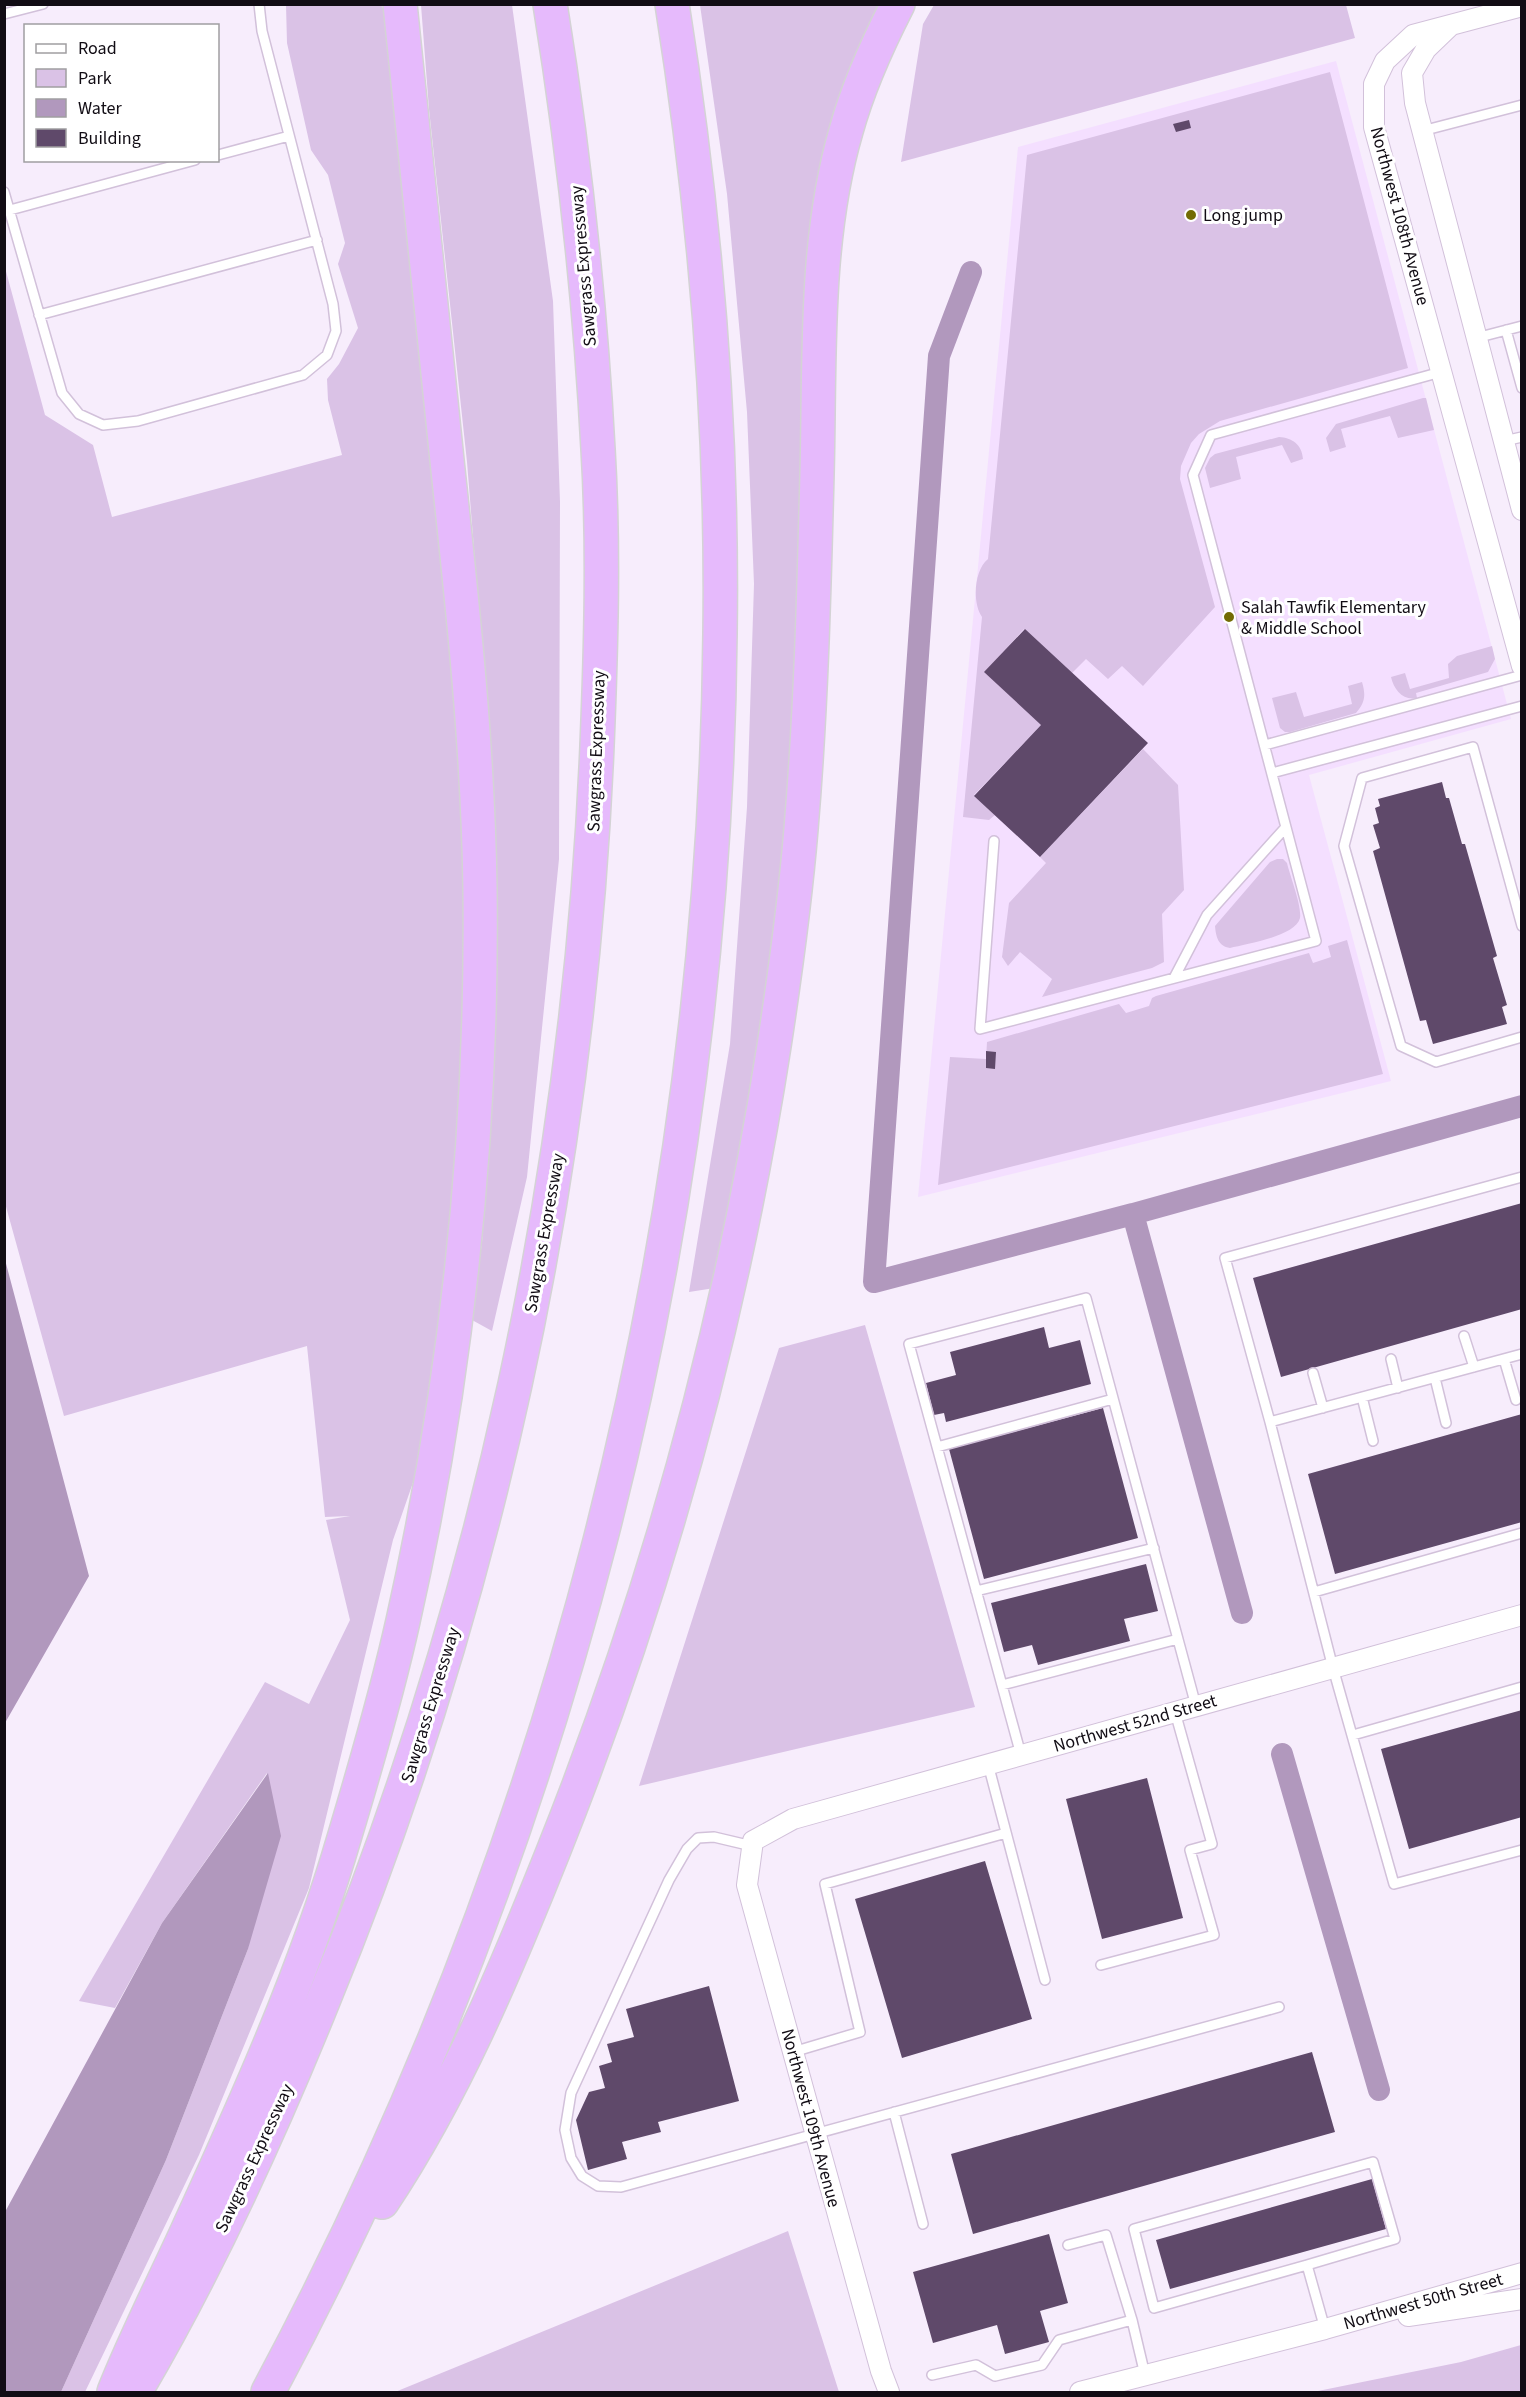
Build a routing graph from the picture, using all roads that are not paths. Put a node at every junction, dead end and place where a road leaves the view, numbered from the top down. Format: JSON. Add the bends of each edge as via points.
{"nodes":[{"id":1,"x":43,"y":4,"type":"edge"},
{"id":2,"x":259,"y":4,"type":"edge"},
{"id":3,"x":400,"y":4,"type":"edge"},
{"id":4,"x":550,"y":4,"type":"edge"},
{"id":5,"x":672,"y":4,"type":"edge"},
{"id":6,"x":898,"y":4,"type":"edge"},
{"id":7,"x":1521,"y":6,"type":"edge"},
{"id":8,"x":4,"y":14,"type":"edge"},
{"id":9,"x":1452,"y":24,"type":"junction"},
{"id":10,"x":1521,"y":105,"type":"edge"},
{"id":11,"x":1422,"y":131,"type":"junction"},
{"id":12,"x":289,"y":136,"type":"junction"},
{"id":13,"x":219,"y":155,"type":"edge"},
{"id":14,"x":188,"y":162,"type":"edge"},
{"id":15,"x":4,"y":192,"type":"edge"},
{"id":16,"x":10,"y":210,"type":"junction"},
{"id":17,"x":317,"y":240,"type":"junction"},
{"id":18,"x":39,"y":315,"type":"junction"},
{"id":19,"x":1521,"y":326,"type":"edge"},
{"id":20,"x":1506,"y":330,"type":"junction"},
{"id":21,"x":1476,"y":338,"type":"junction"},
{"id":22,"x":1441,"y":372,"type":"junction"},
{"id":23,"x":1521,"y":388,"type":"edge"},
{"id":24,"x":1512,"y":439,"type":"edge"},
{"id":25,"x":1521,"y":510,"type":"edge"},
{"id":26,"x":1521,"y":666,"type":"edge"},
{"id":27,"x":1521,"y":675,"type":"edge"},
{"id":28,"x":1521,"y":706,"type":"edge"},
{"id":29,"x":1265,"y":745,"type":"junction"},
{"id":30,"x":1272,"y":773,"type":"junction"},
{"id":31,"x":1286,"y":827,"type":"junction"},
{"id":32,"x":994,"y":841,"type":"dead end"},
{"id":33,"x":1521,"y":926,"type":"edge"},
{"id":34,"x":1174,"y":978,"type":"junction"},
{"id":35,"x":1521,"y":1037,"type":"edge"},
{"id":36,"x":1521,"y":1177,"type":"edge"},
{"id":37,"x":1464,"y":1335,"type":"dead end"},
{"id":38,"x":1521,"y":1354,"type":"edge"},
{"id":39,"x":1391,"y":1359,"type":"dead end"},
{"id":40,"x":1504,"y":1359,"type":"junction"},
{"id":41,"x":1474,"y":1367,"type":"junction"},
{"id":42,"x":1313,"y":1373,"type":"dead end"},
{"id":43,"x":1435,"y":1378,"type":"junction"},
{"id":44,"x":1398,"y":1388,"type":"junction"},
{"id":45,"x":1362,"y":1397,"type":"junction"},
{"id":46,"x":1113,"y":1399,"type":"junction"},
{"id":47,"x":1516,"y":1400,"type":"dead end"},
{"id":48,"x":1323,"y":1408,"type":"junction"},
{"id":49,"x":1270,"y":1422,"type":"junction"},
{"id":50,"x":1446,"y":1423,"type":"dead end"},
{"id":51,"x":1373,"y":1441,"type":"dead end"},
{"id":52,"x":937,"y":1447,"type":"junction"},
{"id":53,"x":1521,"y":1533,"type":"edge"},
{"id":54,"x":1154,"y":1548,"type":"junction"},
{"id":55,"x":976,"y":1591,"type":"junction"},
{"id":56,"x":1314,"y":1592,"type":"junction"},
{"id":57,"x":1521,"y":1615,"type":"edge"},
{"id":58,"x":1178,"y":1639,"type":"junction"},
{"id":59,"x":1333,"y":1668,"type":"junction"},
{"id":60,"x":1002,"y":1685,"type":"junction"},
{"id":61,"x":1521,"y":1688,"type":"edge"},
{"id":62,"x":1196,"y":1706,"type":"junction"},
{"id":63,"x":1175,"y":1712,"type":"junction"},
{"id":64,"x":1353,"y":1736,"type":"junction"},
{"id":65,"x":1021,"y":1755,"type":"junction"},
{"id":66,"x":988,"y":1764,"type":"junction"},
{"id":67,"x":1006,"y":1833,"type":"junction"},
{"id":68,"x":753,"y":1844,"type":"junction"},
{"id":69,"x":1521,"y":1850,"type":"edge"},
{"id":70,"x":1101,"y":1965,"type":"dead end"},
{"id":71,"x":1045,"y":1980,"type":"dead end"},
{"id":72,"x":1279,"y":2007,"type":"dead end"},
{"id":73,"x":793,"y":2052,"type":"junction"},
{"id":74,"x":894,"y":2112,"type":"junction"},
{"id":75,"x":816,"y":2133,"type":"junction"},
{"id":76,"x":923,"y":2224,"type":"dead end"},
{"id":77,"x":1068,"y":2245,"type":"dead end"},
{"id":78,"x":1307,"y":2265,"type":"junction"},
{"id":79,"x":1521,"y":2273,"type":"edge"},
{"id":80,"x":321,"y":2293,"type":"junction"},
{"id":81,"x":1521,"y":2299,"type":"edge"},
{"id":82,"x":1132,"y":2320,"type":"junction"},
{"id":83,"x":1325,"y":2329,"type":"junction"},
{"id":84,"x":932,"y":2375,"type":"dead end"},
{"id":85,"x":1145,"y":2375,"type":"junction"},
{"id":86,"x":114,"y":2392,"type":"edge"},
{"id":87,"x":135,"y":2392,"type":"edge"},
{"id":88,"x":268,"y":2392,"type":"edge"},
{"id":89,"x":889,"y":2392,"type":"edge"},
{"id":90,"x":1080,"y":2392,"type":"edge"}],
"edges":[{"from":1,"to":8,"type":"lane"},
{"from":2,"to":12,"type":"lane","via":[[262,31]]},
{"from":3,"to":86,"type":"highway","via":[[464,623],[477,807],[478,1049],[462,1278],[450,1375],[420,1541],[383,1701],[344,1840],[267,2052]]},
{"from":4,"to":87,"type":"highway","name":"Sawgrass Expressway","via":[[566,104],[590,333],[599,454],[601,571],[598,722],[587,921],[540,1269],[516,1386],[463,1598],[388,1837],[303,2052],[255,2158]]},
{"from":5,"to":80,"type":"highway","via":[[694,160],[705,276],[715,421],[720,634],[710,870],[668,1224],[621,1458],[529,1787],[442,2024]]},
{"from":6,"to":80,"type":"highway","via":[[856,99],[830,211],[823,284],[812,660],[801,834],[764,1107],[708,1376],[649,1582],[576,1796],[543,1878],[472,2040],[414,2153]]},
{"from":7,"to":9,"type":"street","name":"Northwest 108th Avenue"},
{"from":9,"to":11,"type":"street","via":[[1426,49],[1412,73]]},
{"from":9,"to":22,"type":"street","name":"Northwest 108th Avenue","via":[[1413,34],[1385,61],[1374,84],[1374,127]]},
{"from":10,"to":11,"type":"lane"},
{"from":11,"to":21,"type":"street"},
{"from":12,"to":13,"type":"lane"},
{"from":12,"to":17,"type":"lane"},
{"from":14,"to":16,"type":"lane"},
{"from":15,"to":16,"type":"lane"},
{"from":16,"to":18,"type":"lane"},
{"from":17,"to":18,"type":"lane"},
{"from":17,"to":18,"type":"lane","via":[[336,331],[327,355],[303,375],[138,421],[104,425],[79,414],[62,393]]},
{"from":19,"to":20,"type":"lane"},
{"from":20,"to":21,"type":"lane"},
{"from":20,"to":23,"type":"lane"},
{"from":21,"to":24,"type":"street"},
{"from":22,"to":26,"type":"street","name":"Northwest 108th Avenue"},
{"from":22,"to":29,"type":"lane","via":[[1211,435],[1193,475]]},
{"from":24,"to":25,"type":"street"},
{"from":27,"to":29,"type":"lane"},
{"from":28,"to":30,"type":"lane"},
{"from":29,"to":30,"type":"lane"},
{"from":30,"to":31,"type":"lane"},
{"from":31,"to":34,"type":"lane","via":[[1207,915]]},
{"from":31,"to":34,"type":"lane","via":[[1317,941]]},
{"from":32,"to":34,"type":"lane","via":[[980,1029]]},
{"from":33,"to":35,"type":"lane","via":[[1473,747],[1362,778],[1344,846],[1401,1046],[1436,1062]]},
{"from":36,"to":49,"type":"lane","via":[[1225,1258]]},
{"from":37,"to":41,"type":"lane"},
{"from":38,"to":40,"type":"lane"},
{"from":39,"to":44,"type":"lane"},
{"from":40,"to":41,"type":"lane"},
{"from":40,"to":47,"type":"lane"},
{"from":41,"to":43,"type":"lane"},
{"from":42,"to":48,"type":"lane"},
{"from":43,"to":44,"type":"lane"},
{"from":43,"to":50,"type":"lane"},
{"from":44,"to":45,"type":"lane"},
{"from":45,"to":48,"type":"lane"},
{"from":45,"to":51,"type":"lane"},
{"from":46,"to":52,"type":"lane"},
{"from":46,"to":52,"type":"lane","via":[[1086,1298],[909,1344]]},
{"from":46,"to":54,"type":"lane"},
{"from":48,"to":49,"type":"lane"},
{"from":49,"to":56,"type":"lane"},
{"from":52,"to":55,"type":"lane"},
{"from":53,"to":56,"type":"lane"},
{"from":54,"to":55,"type":"lane"},
{"from":54,"to":58,"type":"lane"},
{"from":55,"to":60,"type":"lane"},
{"from":56,"to":59,"type":"lane"},
{"from":57,"to":59,"type":"street","name":"Northwest 52nd Street"},
{"from":58,"to":60,"type":"lane"},
{"from":58,"to":62,"type":"lane"},
{"from":59,"to":62,"type":"street","name":"Northwest 52nd Street"},
{"from":59,"to":64,"type":"lane"},
{"from":60,"to":65,"type":"lane"},
{"from":61,"to":64,"type":"lane"},
{"from":62,"to":63,"type":"street","name":"Northwest 52nd Street"},
{"from":63,"to":65,"type":"street","name":"Northwest 52nd Street"},
{"from":63,"to":70,"type":"lane","via":[[1212,1844],[1190,1850],[1214,1935]]},
{"from":64,"to":69,"type":"lane","via":[[1394,1884]]},
{"from":65,"to":66,"type":"street","name":"Northwest 52nd Street"},
{"from":66,"to":67,"type":"lane"},
{"from":66,"to":68,"type":"street","name":"Northwest 52nd Street","via":[[793,1819]]},
{"from":67,"to":71,"type":"lane"},
{"from":67,"to":73,"type":"lane","via":[[825,1884],[860,2032]]},
{"from":68,"to":73,"type":"street","name":"Northwest 109th Avenue","via":[[747,1885]]},
{"from":68,"to":75,"type":"lane","via":[[698,1838],[669,1880],[572,2093],[565,2130],[571,2158],[582,2176],[598,2186],[621,2187]]},
{"from":72,"to":74,"type":"lane"},
{"from":73,"to":75,"type":"street","name":"Northwest 109th Avenue"},
{"from":74,"to":75,"type":"lane"},
{"from":74,"to":76,"type":"lane"},
{"from":75,"to":89,"type":"street","name":"Northwest 109th Avenue"},
{"from":77,"to":82,"type":"lane","via":[[1106,2235]]},
{"from":78,"to":78,"type":"lane","via":[[1154,2308],[1134,2229],[1373,2162],[1395,2239]]},
{"from":78,"to":83,"type":"lane"},
{"from":79,"to":83,"type":"street","name":"Northwest 50th Street"},
{"from":80,"to":88,"type":"highway"},
{"from":81,"to":83,"type":"street","name":"Northwest 50th Street"},
{"from":82,"to":84,"type":"lane","via":[[1059,2340],[1042,2365],[995,2376],[976,2365]]},
{"from":82,"to":85,"type":"lane"},
{"from":83,"to":85,"type":"street","name":"Northwest 50th Street"},
{"from":85,"to":90,"type":"street","name":"Northwest 50th Street"}]}
